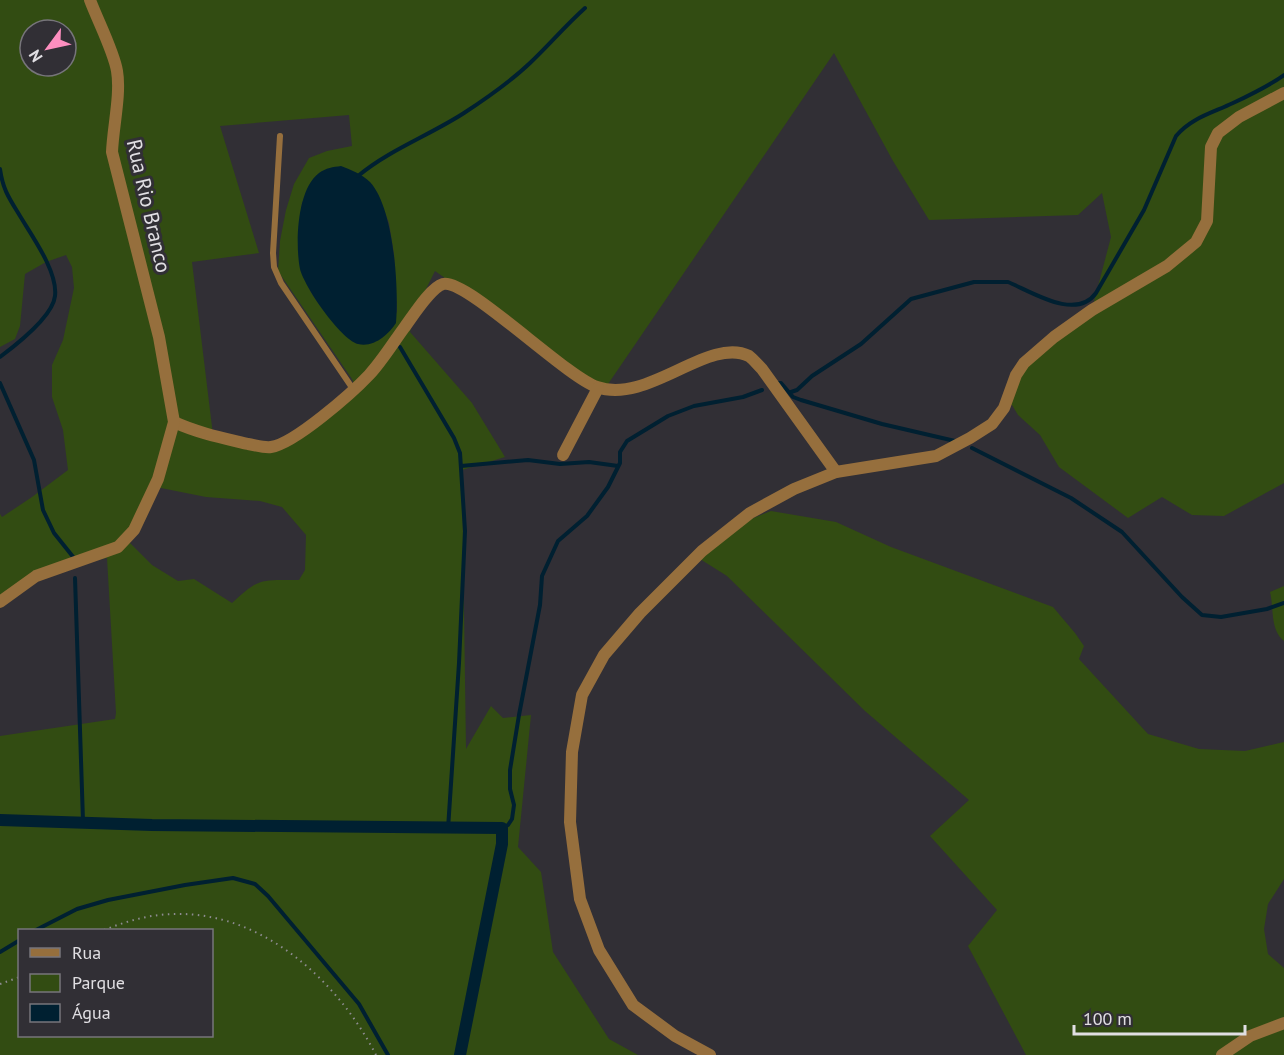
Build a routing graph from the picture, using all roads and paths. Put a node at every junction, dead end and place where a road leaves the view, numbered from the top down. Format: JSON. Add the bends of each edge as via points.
{"nodes":[{"id":1,"x":90,"y":0,"type":"edge"},
{"id":2,"x":1284,"y":93,"type":"edge"},
{"id":3,"x":279,"y":136,"type":"dead end"},
{"id":4,"x":598,"y":388,"type":"junction"},
{"id":5,"x":353,"y":389,"type":"junction"},
{"id":6,"x":174,"y":422,"type":"junction"},
{"id":7,"x":563,"y":454,"type":"dead end"},
{"id":8,"x":836,"y":472,"type":"junction"},
{"id":9,"x":0,"y":602,"type":"edge"},
{"id":10,"x":107,"y":929,"type":"edge"},
{"id":11,"x":18,"y":978,"type":"edge"},
{"id":12,"x":0,"y":984,"type":"edge"},
{"id":13,"x":1284,"y":1023,"type":"edge"},
{"id":14,"x":376,"y":1055,"type":"edge"},
{"id":15,"x":710,"y":1055,"type":"edge"},
{"id":16,"x":1222,"y":1055,"type":"edge"}],
"edges":[{"from":1,"to":6,"type":"street","name":"Rua Rio Branco","via":[[117,69],[112,152],[159,337]]},
{"from":2,"to":8,"type":"street","via":[[1218,133],[1211,147],[1207,221],[1196,242],[1167,266],[1092,310],[1024,363],[1004,408],[992,424],[936,456]]},
{"from":3,"to":5,"type":"lane","via":[[274,267]]},
{"from":4,"to":5,"type":"street","via":[[576,377],[478,299],[448,284],[441,285],[427,298],[369,375]]},
{"from":4,"to":7,"type":"street"},
{"from":4,"to":8,"type":"street","via":[[636,387],[659,381],[699,359],[729,353],[749,356]]},
{"from":5,"to":6,"type":"street","via":[[312,425],[270,448],[208,435]]},
{"from":6,"to":9,"type":"street","via":[[158,479],[134,530],[118,547],[36,576]]},
{"from":8,"to":15,"type":"street","via":[[750,513],[702,551],[604,654],[582,695],[572,752],[570,822],[580,899],[598,950],[633,1005],[675,1036]]},
{"from":10,"to":14,"type":"path","via":[[142,918],[176,914],[206,917],[250,930],[293,955],[319,977],[349,1012]]},
{"from":11,"to":12,"type":"path"},
{"from":13,"to":16,"type":"street","via":[[1250,1036]]}]}
